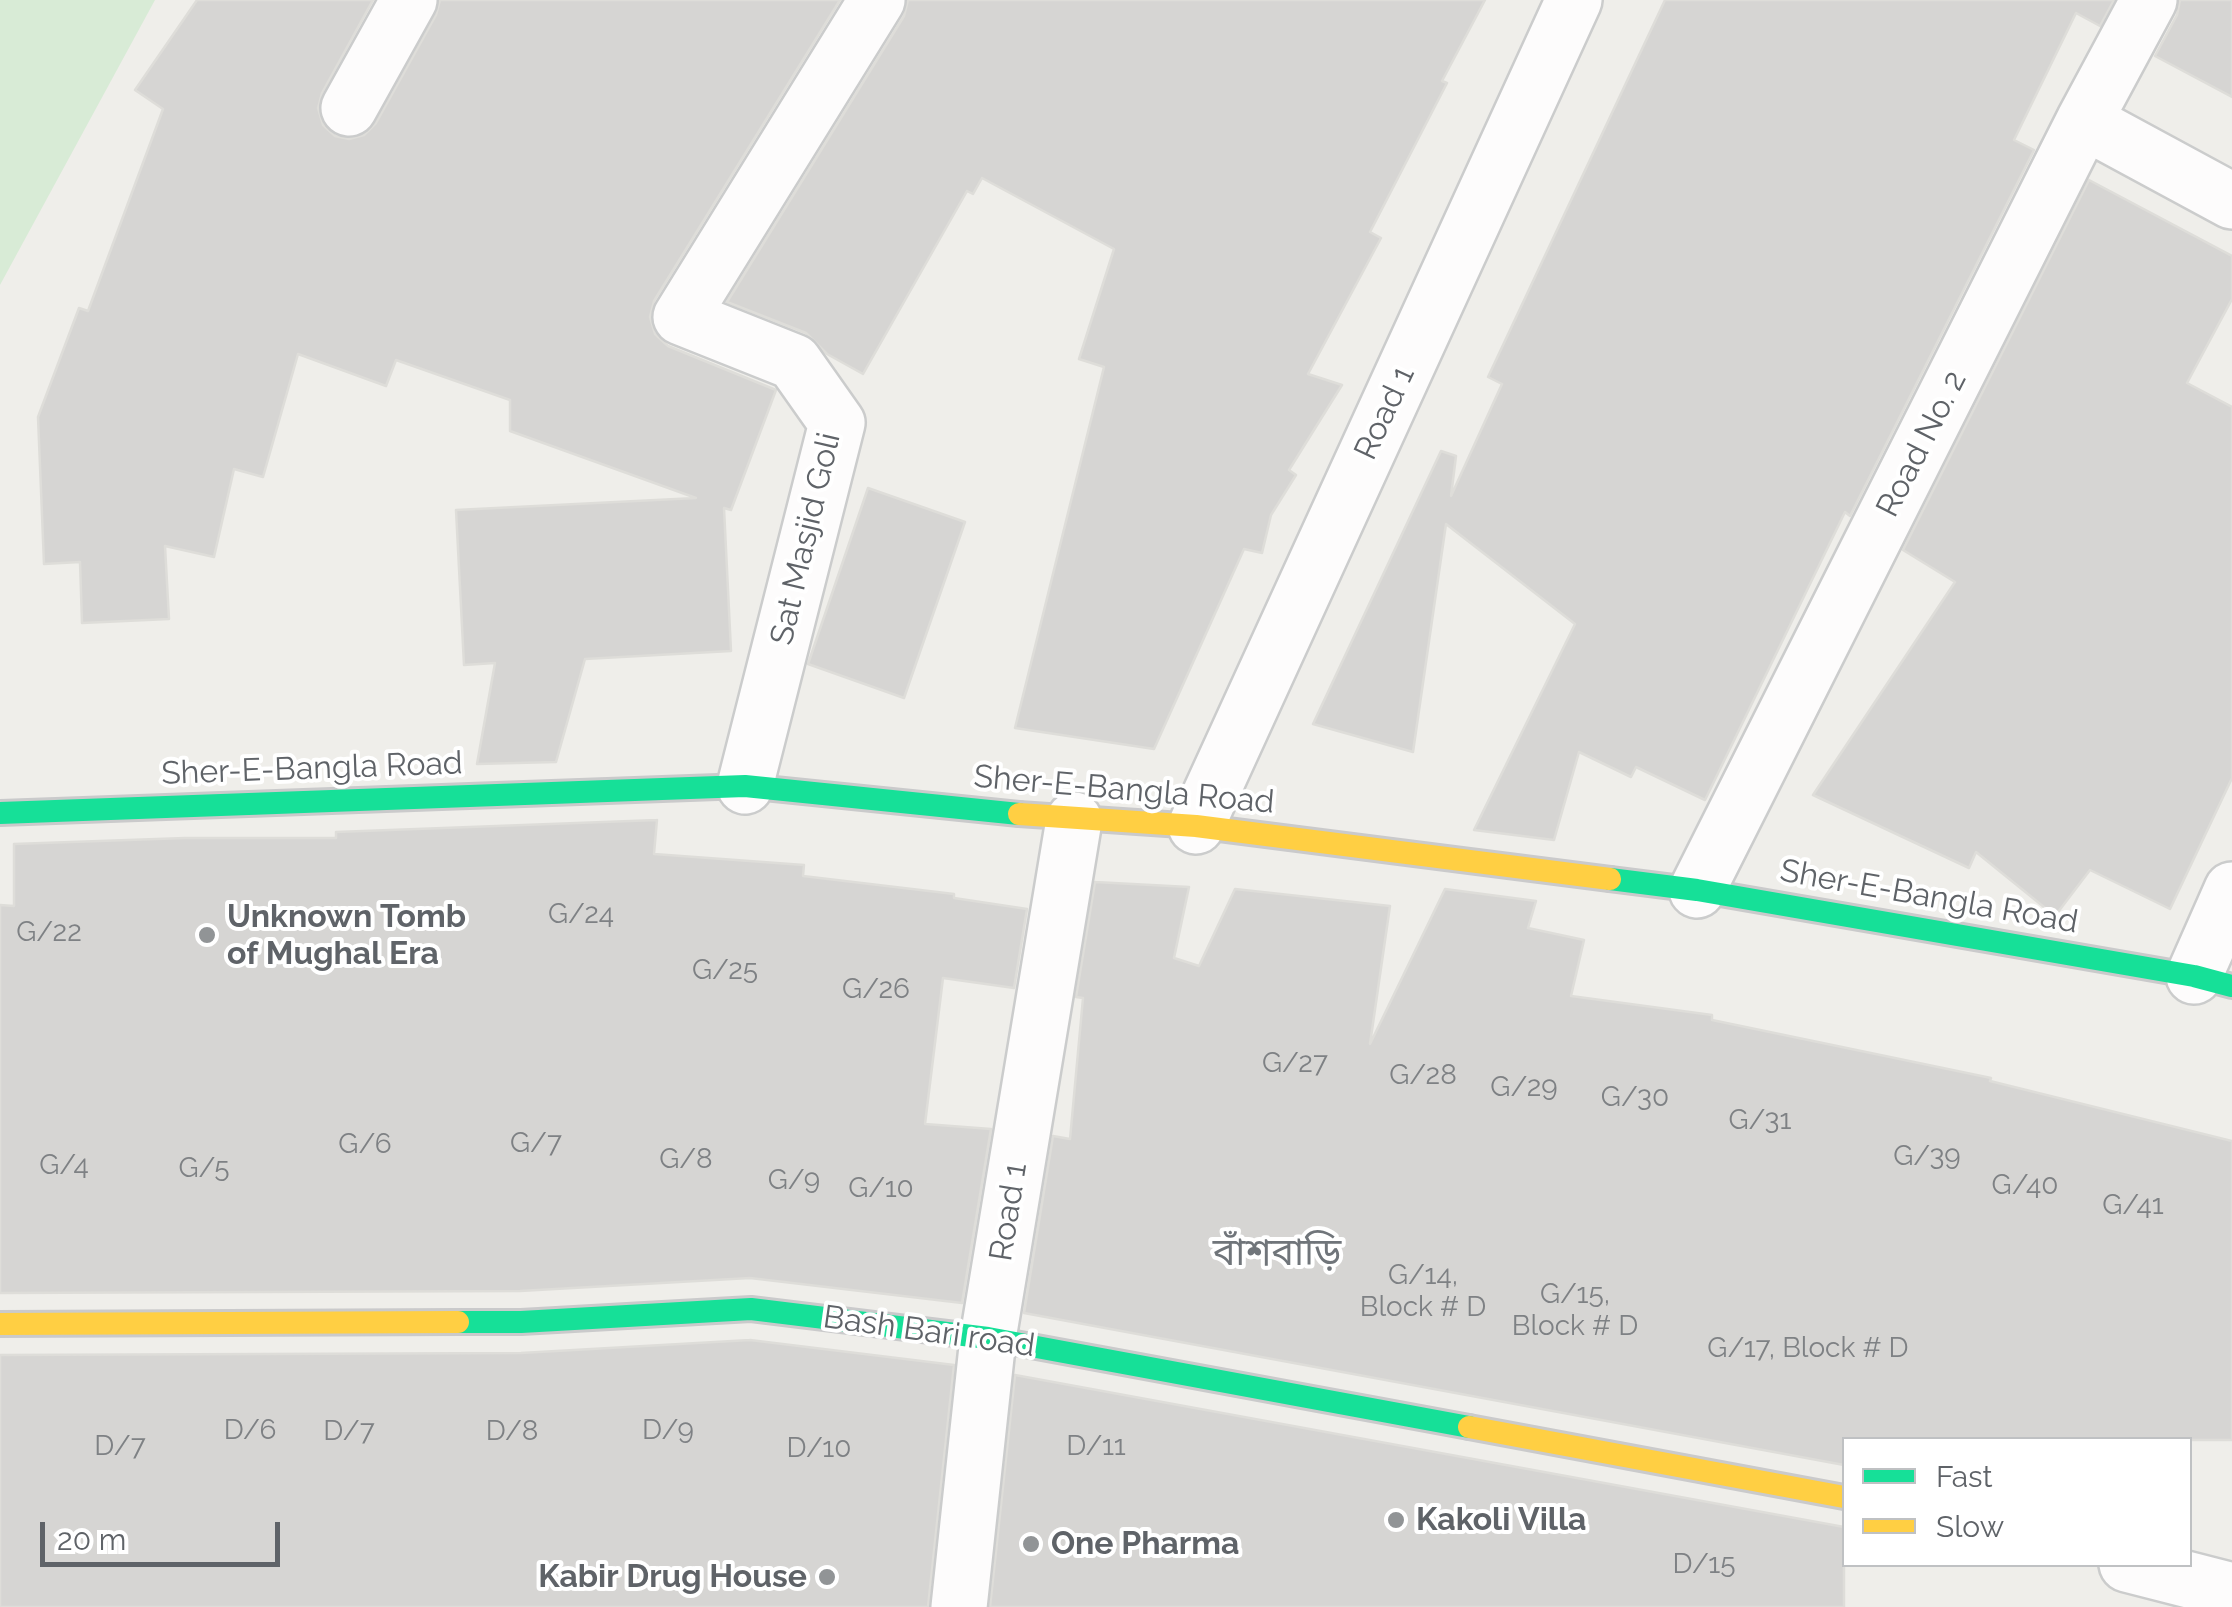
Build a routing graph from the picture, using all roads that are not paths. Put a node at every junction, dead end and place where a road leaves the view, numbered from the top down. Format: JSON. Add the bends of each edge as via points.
{"nodes":[{"id":1,"x":409,"y":0,"type":"edge"},
{"id":2,"x":877,"y":0,"type":"edge"},
{"id":3,"x":1574,"y":0,"type":"edge"},
{"id":4,"x":2144,"y":2,"type":"edge"},
{"id":5,"x":349,"y":108,"type":"dead end"},
{"id":6,"x":2084,"y":121,"type":"junction"},
{"id":7,"x":2232,"y":200,"type":"edge"},
{"id":8,"x":745,"y":786,"type":"junction"},
{"id":9,"x":0,"y":813,"type":"edge"},
{"id":10,"x":1074,"y":820,"type":"junction"},
{"id":11,"x":1196,"y":826,"type":"junction"},
{"id":12,"x":1696,"y":890,"type":"junction"},
{"id":13,"x":2232,"y":890,"type":"edge"},
{"id":14,"x":2213,"y":981,"type":"edge"},
{"id":15,"x":0,"y":1324,"type":"edge"},
{"id":16,"x":988,"y":1338,"type":"junction"},
{"id":17,"x":1842,"y":1497,"type":"edge"},
{"id":18,"x":2140,"y":1567,"type":"edge"},
{"id":19,"x":2232,"y":1591,"type":"edge"},
{"id":20,"x":959,"y":1607,"type":"edge"}],
"edges":[{"from":1,"to":5,"type":"street"},
{"from":2,"to":8,"type":"street","name":"Sat Masjid Goli","via":[[682,317],[794,362],[837,423]]},
{"from":3,"to":11,"type":"street","name":"Road 1"},
{"from":4,"to":6,"type":"street","name":"Road No. 2"},
{"from":6,"to":7,"type":"street"},
{"from":6,"to":12,"type":"street","name":"Road No. 2"},
{"from":8,"to":9,"type":"street","name":"Sher-E-Bangla Road"},
{"from":8,"to":10,"type":"street","name":"Sher-E-Bangla Road"},
{"from":10,"to":11,"type":"street","name":"Sher-E-Bangla Road"},
{"from":10,"to":16,"type":"street","name":"Road 1"},
{"from":11,"to":12,"type":"street","name":"Sher-E-Bangla Road"},
{"from":12,"to":14,"type":"street","name":"Sher-E-Bangla Road"},
{"from":13,"to":14,"type":"street"},
{"from":15,"to":16,"type":"street","name":"Bash Bari road","via":[[522,1322],[751,1309]]},
{"from":16,"to":17,"type":"street","name":"Bash Bari road"},
{"from":16,"to":20,"type":"street","name":"Road 1"},
{"from":18,"to":19,"type":"street"}]}
